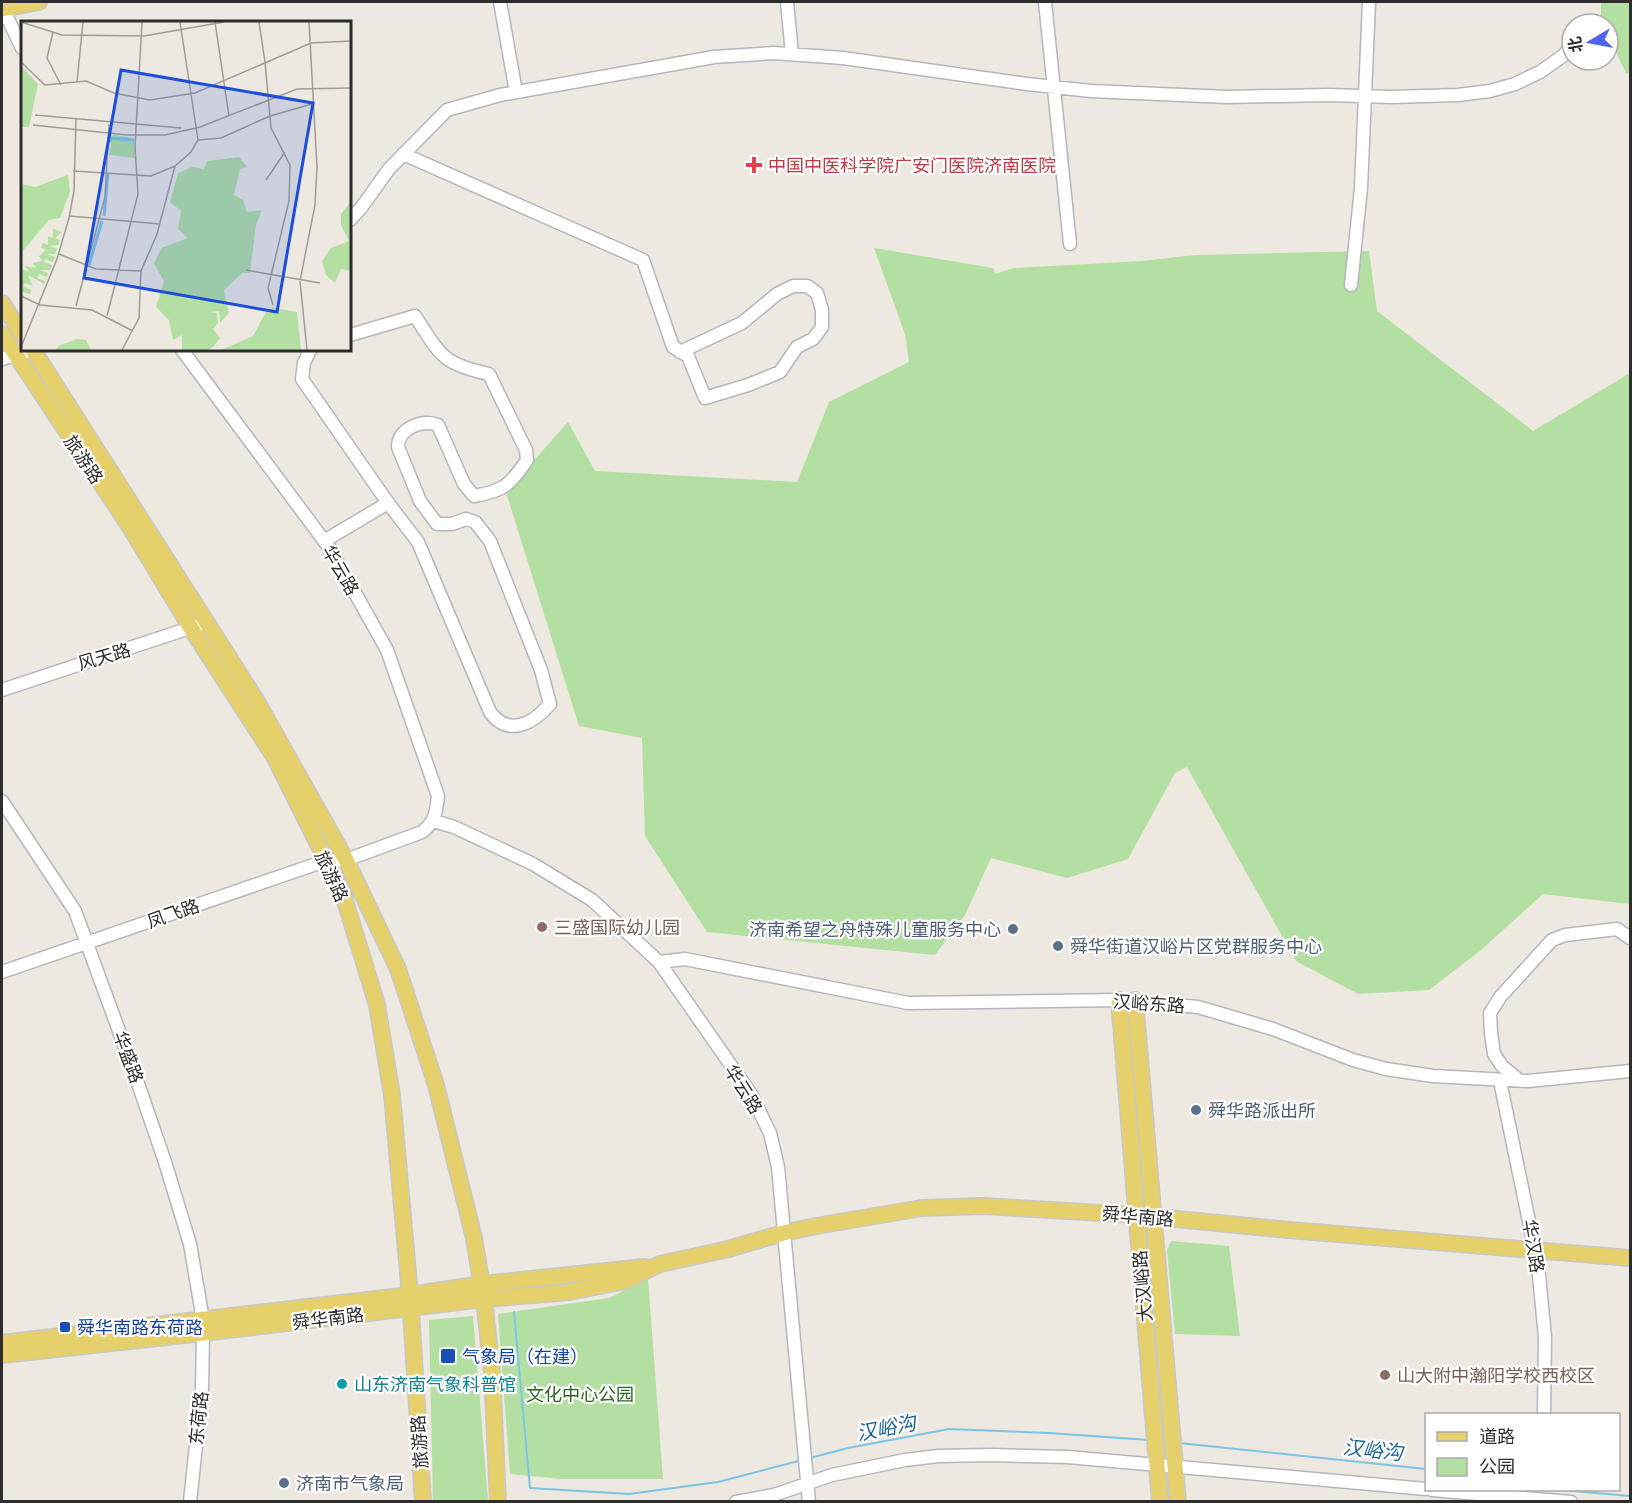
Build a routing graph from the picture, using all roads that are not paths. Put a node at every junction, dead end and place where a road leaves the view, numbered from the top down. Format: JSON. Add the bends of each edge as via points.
{"nodes":[{"id":1,"x":39,"y":2,"type":"edge"},
{"id":2,"x":500,"y":2,"type":"edge"},
{"id":3,"x":787,"y":2,"type":"edge"},
{"id":4,"x":1045,"y":2,"type":"edge"},
{"id":5,"x":1369,"y":2,"type":"edge"},
{"id":6,"x":2,"y":9,"type":"edge"},
{"id":7,"x":21,"y":46,"type":"edge"},
{"id":8,"x":792,"y":54,"type":"junction"},
{"id":9,"x":1560,"y":58,"type":"edge"},
{"id":10,"x":1053,"y":87,"type":"junction"},
{"id":11,"x":516,"y":92,"type":"junction"},
{"id":12,"x":1365,"y":95,"type":"junction"},
{"id":13,"x":404,"y":154,"type":"junction"},
{"id":14,"x":351,"y":219,"type":"edge"},
{"id":15,"x":1070,"y":244,"type":"dead end"},
{"id":16,"x":1351,"y":285,"type":"dead end"},
{"id":17,"x":2,"y":303,"type":"edge"},
{"id":18,"x":21,"y":332,"type":"edge"},
{"id":19,"x":2,"y":334,"type":"edge"},
{"id":20,"x":351,"y":335,"type":"edge"},
{"id":21,"x":29,"y":351,"type":"edge"},
{"id":22,"x":33,"y":351,"type":"edge"},
{"id":23,"x":183,"y":351,"type":"edge"},
{"id":24,"x":310,"y":351,"type":"edge"},
{"id":25,"x":680,"y":352,"type":"junction"},
{"id":26,"x":8,"y":357,"type":"edge"},
{"id":27,"x":388,"y":503,"type":"junction"},
{"id":28,"x":324,"y":541,"type":"junction"},
{"id":29,"x":206,"y":622,"type":"junction"},
{"id":30,"x":190,"y":628,"type":"junction"},
{"id":31,"x":2,"y":690,"type":"edge"},
{"id":32,"x":2,"y":801,"type":"edge"},
{"id":33,"x":434,"y":821,"type":"junction"},
{"id":34,"x":346,"y":860,"type":"junction"},
{"id":35,"x":325,"y":861,"type":"junction"},
{"id":36,"x":1630,"y":938,"type":"edge"},
{"id":37,"x":87,"y":942,"type":"junction"},
{"id":38,"x":660,"y":962,"type":"junction"},
{"id":39,"x":2,"y":972,"type":"edge"},
{"id":40,"x":1119,"y":1000,"type":"junction"},
{"id":41,"x":1135,"y":1000,"type":"junction"},
{"id":42,"x":1630,"y":1071,"type":"edge"},
{"id":43,"x":1500,"y":1081,"type":"junction"},
{"id":44,"x":1520,"y":1081,"type":"junction"},
{"id":45,"x":1136,"y":1215,"type":"junction"},
{"id":46,"x":1153,"y":1218,"type":"junction"},
{"id":47,"x":783,"y":1233,"type":"junction"},
{"id":48,"x":1536,"y":1249,"type":"junction"},
{"id":49,"x":1630,"y":1258,"type":"edge"},
{"id":50,"x":483,"y":1292,"type":"junction"},
{"id":51,"x":411,"y":1301,"type":"junction"},
{"id":52,"x":203,"y":1327,"type":"junction"},
{"id":53,"x":2,"y":1343,"type":"edge"},
{"id":54,"x":2,"y":1355,"type":"edge"},
{"id":55,"x":1544,"y":1413,"type":"edge"},
{"id":56,"x":1157,"y":1466,"type":"junction"},
{"id":57,"x":1176,"y":1468,"type":"junction"},
{"id":58,"x":808,"y":1483,"type":"junction"},
{"id":59,"x":1425,"y":1489,"type":"edge"},
{"id":60,"x":1449,"y":1491,"type":"edge"},
{"id":61,"x":1536,"y":1496,"type":"edge"},
{"id":62,"x":190,"y":1502,"type":"edge"},
{"id":63,"x":423,"y":1502,"type":"edge"},
{"id":64,"x":498,"y":1502,"type":"edge"},
{"id":65,"x":736,"y":1502,"type":"edge"},
{"id":66,"x":809,"y":1502,"type":"edge"},
{"id":67,"x":1160,"y":1502,"type":"edge"},
{"id":68,"x":1178,"y":1502,"type":"edge"},
{"id":69,"x":1571,"y":1502,"type":"edge"}],
"edges":[{"from":1,"to":6,"type":"main road"},
{"from":2,"to":11,"type":"street"},
{"from":3,"to":8,"type":"street"},
{"from":4,"to":10,"type":"street"},
{"from":5,"to":12,"type":"street"},
{"from":6,"to":7,"type":"street"},
{"from":8,"to":10,"type":"street"},
{"from":8,"to":11,"type":"street","via":[[714,57]]},
{"from":9,"to":12,"type":"street","via":[[1515,84],[1490,91],[1433,96]]},
{"from":10,"to":12,"type":"street","via":[[1227,96]]},
{"from":10,"to":15,"type":"street"},
{"from":11,"to":13,"type":"street","via":[[447,110]]},
{"from":12,"to":16,"type":"street"},
{"from":13,"to":14,"type":"street"},
{"from":13,"to":25,"type":"street","via":[[643,260],[672,347]]},
{"from":17,"to":18,"type":"main road"},
{"from":19,"to":26,"type":"main road","name":"旅游路"},
{"from":20,"to":27,"type":"street","via":[[415,316],[443,356],[457,365],[489,374],[526,450],[527,460],[501,490],[474,496],[464,484],[438,425],[429,422],[404,430],[398,447],[420,501],[437,524],[466,519],[475,522],[490,541],[541,670],[550,704],[540,716],[525,724],[508,726],[496,721],[418,542]]},
{"from":21,"to":26,"type":"street"},
{"from":22,"to":29,"type":"main road","name":"旅游路"},
{"from":23,"to":28,"type":"street","name":"华云路"},
{"from":24,"to":27,"type":"street","via":[[302,379]]},
{"from":25,"to":25,"type":"street","via":[[688,356],[705,398],[768,378],[780,372],[797,346],[813,339],[822,327],[817,293],[807,286],[794,286],[777,294],[742,323]]},
{"from":26,"to":30,"type":"main road","name":"旅游路","via":[[130,527]]},
{"from":27,"to":28,"type":"street"},
{"from":28,"to":33,"type":"street","name":"华云路","via":[[387,650],[438,796]]},
{"from":29,"to":30,"type":"street","name":"风天路"},
{"from":29,"to":34,"type":"main road","name":"旅游路","via":[[256,700]]},
{"from":30,"to":31,"type":"street","name":"风天路"},
{"from":30,"to":35,"type":"main road","name":"旅游路","via":[[275,758]]},
{"from":32,"to":37,"type":"street","name":"华盛路","via":[[75,911]]},
{"from":33,"to":34,"type":"street","via":[[422,832]]},
{"from":33,"to":38,"type":"street","name":"华云路","via":[[533,864],[592,900]]},
{"from":34,"to":35,"type":"street","name":"凤飞路"},
{"from":34,"to":50,"type":"main road","name":"旅游路","via":[[398,969],[436,1085],[474,1238]]},
{"from":35,"to":37,"type":"street","name":"凤飞路"},
{"from":35,"to":51,"type":"main road","name":"旅游路","via":[[343,894],[376,1005],[392,1095]]},
{"from":36,"to":44,"type":"street","via":[[1617,929],[1552,940],[1502,996],[1491,1013],[1494,1054]]},
{"from":37,"to":39,"type":"street","name":"凤飞路"},
{"from":37,"to":52,"type":"street","name":"华盛路","via":[[190,1244]]},
{"from":38,"to":40,"type":"street","name":"汉峪东路","via":[[685,959],[908,1003]]},
{"from":38,"to":47,"type":"street","name":"华云路","via":[[751,1094],[770,1133],[778,1167]]},
{"from":40,"to":41,"type":"street","name":"汉峪东路"},
{"from":40,"to":45,"type":"main road","name":"大汉峪路"},
{"from":41,"to":43,"type":"street","name":"汉峪东路","via":[[1230,1015],[1386,1069]]},
{"from":41,"to":46,"type":"main road","name":"大汉峪路"},
{"from":42,"to":44,"type":"street","name":"汉峪东路"},
{"from":43,"to":44,"type":"street","name":"汉峪东路"},
{"from":43,"to":48,"type":"street","name":"华汉路"},
{"from":45,"to":46,"type":"main road","name":"舜华南路"},
{"from":45,"to":47,"type":"main road","name":"舜华南路","via":[[983,1206],[922,1208]]},
{"from":45,"to":56,"type":"main road","name":"大汉峪路"},
{"from":46,"to":48,"type":"main road","name":"舜华南路"},
{"from":46,"to":57,"type":"main road","name":"大汉峪路"},
{"from":47,"to":50,"type":"main road","name":"舜华南路","via":[[651,1267],[626,1281],[569,1292]]},
{"from":47,"to":58,"type":"street","name":"华云路"},
{"from":48,"to":49,"type":"main road","name":"舜华南路"},
{"from":48,"to":55,"type":"street","name":"华汉路","via":[[1545,1336]]},
{"from":50,"to":51,"type":"main road","name":"舜华南路"},
{"from":50,"to":64,"type":"main road","name":"旅游路","via":[[492,1372]]},
{"from":51,"to":52,"type":"main road","name":"舜华南路"},
{"from":51,"to":63,"type":"main road","name":"旅游路"},
{"from":52,"to":53,"type":"main road","name":"舜华南路"},
{"from":52,"to":54,"type":"main road","name":"舜华南路"},
{"from":52,"to":62,"type":"street","name":"东荷路","via":[[202,1388]]},
{"from":56,"to":57,"type":"street"},
{"from":56,"to":58,"type":"street","via":[[1068,1456],[938,1456],[872,1466]]},
{"from":56,"to":67,"type":"main road","name":"大汉峪路"},
{"from":57,"to":59,"type":"street"},
{"from":57,"to":68,"type":"main road","name":"大汉峪路"},
{"from":58,"to":65,"type":"street"},
{"from":58,"to":66,"type":"street","name":"华云路"},
{"from":60,"to":61,"type":"street"},
{"from":61,"to":69,"type":"street"}]}
